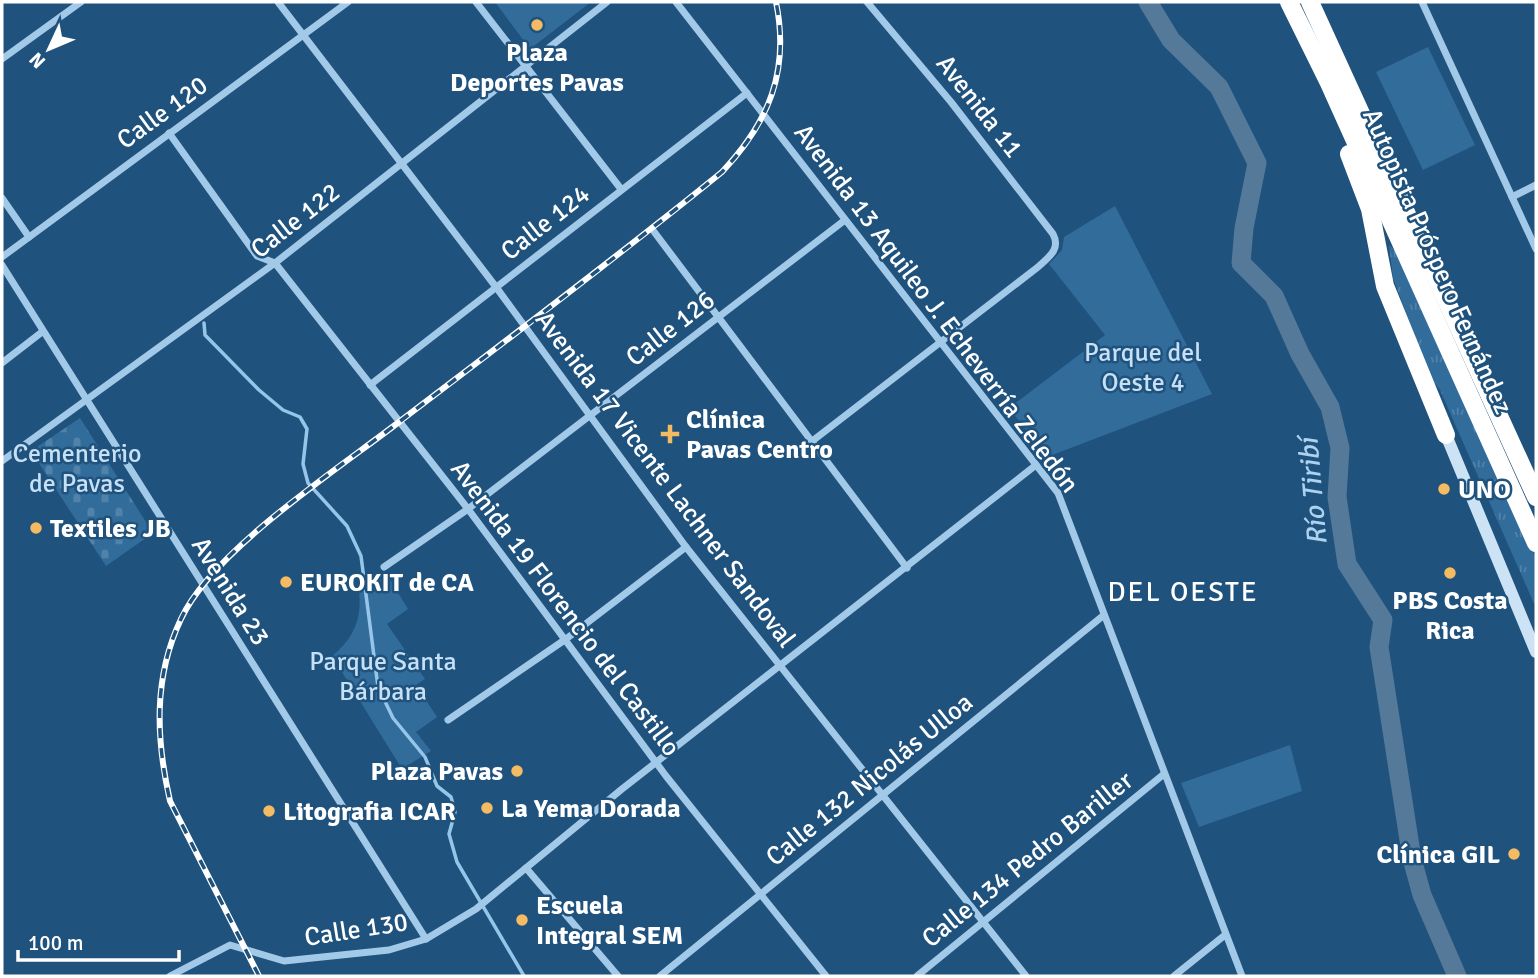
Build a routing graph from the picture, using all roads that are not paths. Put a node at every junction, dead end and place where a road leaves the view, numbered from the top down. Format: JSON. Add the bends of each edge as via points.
{"nodes":[{"id":1,"x":81,"y":2,"type":"edge"},
{"id":2,"x":278,"y":2,"type":"edge"},
{"id":3,"x":348,"y":2,"type":"edge"},
{"id":4,"x":475,"y":2,"type":"edge"},
{"id":5,"x":607,"y":2,"type":"edge"},
{"id":6,"x":676,"y":2,"type":"edge"},
{"id":7,"x":867,"y":2,"type":"edge"},
{"id":8,"x":1289,"y":2,"type":"edge"},
{"id":9,"x":1310,"y":2,"type":"edge"},
{"id":10,"x":1422,"y":2,"type":"edge"},
{"id":11,"x":304,"y":35,"type":"junction"},
{"id":12,"x":2,"y":59,"type":"edge"},
{"id":13,"x":524,"y":65,"type":"junction"},
{"id":14,"x":1329,"y":83,"type":"junction"},
{"id":15,"x":747,"y":93,"type":"junction"},
{"id":16,"x":169,"y":132,"type":"junction"},
{"id":17,"x":401,"y":164,"type":"junction"},
{"id":18,"x":1536,"y":185,"type":"edge"},
{"id":19,"x":621,"y":189,"type":"junction"},
{"id":20,"x":1512,"y":197,"type":"junction"},
{"id":21,"x":2,"y":198,"type":"edge"},
{"id":22,"x":845,"y":220,"type":"junction"},
{"id":23,"x":652,"y":229,"type":"dead end"},
{"id":24,"x":29,"y":237,"type":"junction"},
{"id":25,"x":1536,"y":249,"type":"edge"},
{"id":26,"x":2,"y":257,"type":"edge"},
{"id":27,"x":275,"y":263,"type":"junction"},
{"id":28,"x":2,"y":265,"type":"edge"},
{"id":29,"x":496,"y":288,"type":"junction"},
{"id":30,"x":717,"y":317,"type":"junction"},
{"id":31,"x":43,"y":332,"type":"junction"},
{"id":32,"x":940,"y":342,"type":"junction"},
{"id":33,"x":2,"y":363,"type":"edge"},
{"id":34,"x":370,"y":386,"type":"junction"},
{"id":35,"x":85,"y":401,"type":"junction"},
{"id":36,"x":588,"y":417,"type":"junction"},
{"id":37,"x":1446,"y":435,"type":"joint"},
{"id":38,"x":811,"y":442,"type":"junction"},
{"id":39,"x":2,"y":461,"type":"edge"},
{"id":40,"x":1036,"y":465,"type":"junction"},
{"id":41,"x":1536,"y":497,"type":"edge"},
{"id":42,"x":468,"y":509,"type":"junction"},
{"id":43,"x":1536,"y":543,"type":"edge"},
{"id":44,"x":686,"y":547,"type":"junction"},
{"id":45,"x":384,"y":567,"type":"dead end"},
{"id":46,"x":907,"y":568,"type":"junction"},
{"id":47,"x":1104,"y":615,"type":"junction"},
{"id":48,"x":566,"y":639,"type":"junction"},
{"id":49,"x":1536,"y":652,"type":"edge"},
{"id":50,"x":779,"y":664,"type":"junction"},
{"id":51,"x":448,"y":720,"type":"dead end"},
{"id":52,"x":657,"y":762,"type":"junction"},
{"id":53,"x":1164,"y":774,"type":"junction"},
{"id":54,"x":881,"y":795,"type":"junction"},
{"id":55,"x":526,"y":868,"type":"junction"},
{"id":56,"x":758,"y":894,"type":"junction"},
{"id":57,"x":982,"y":923,"type":"junction"},
{"id":58,"x":1225,"y":935,"type":"junction"},
{"id":59,"x":426,"y":939,"type":"junction"},
{"id":60,"x":170,"y":976,"type":"edge"},
{"id":61,"x":618,"y":976,"type":"edge"},
{"id":62,"x":660,"y":976,"type":"edge"},
{"id":63,"x":826,"y":976,"type":"edge"},
{"id":64,"x":917,"y":976,"type":"edge"},
{"id":65,"x":1026,"y":976,"type":"edge"},
{"id":66,"x":1174,"y":976,"type":"edge"},
{"id":67,"x":1242,"y":976,"type":"edge"}],
"edges":[{"from":1,"to":12,"type":"street"},
{"from":2,"to":11,"type":"street","name":"Avenida 17 Vicente Lachner Sandoval"},
{"from":3,"to":11,"type":"street","name":"Calle 120"},
{"from":4,"to":13,"type":"street"},
{"from":5,"to":13,"type":"street","name":"Calle 122"},
{"from":6,"to":15,"type":"street","name":"Avenida 13 Aquileo J. Echeverría Zeledón"},
{"from":7,"to":32,"type":"street","name":"Avenida 11","via":[[951,102],[1056,240],[1054,252],[1038,267]]},
{"from":8,"to":14,"type":"highway","name":"Autopista Próspero Fernández"},
{"from":9,"to":41,"type":"highway","name":"Autopista Próspero Fernández"},
{"from":10,"to":20,"type":"street"},
{"from":11,"to":16,"type":"street","name":"Calle 120"},
{"from":11,"to":17,"type":"street","name":"Avenida 17 Vicente Lachner Sandoval"},
{"from":13,"to":17,"type":"street","name":"Calle 122"},
{"from":13,"to":19,"type":"street"},
{"from":14,"to":37,"type":"highway","via":[[1370,209],[1385,286]]},
{"from":14,"to":43,"type":"highway","name":"Autopista Próspero Fernández"},
{"from":15,"to":19,"type":"street","name":"Calle 124"},
{"from":15,"to":22,"type":"street","name":"Avenida 13 Aquileo J. Echeverría Zeledón"},
{"from":16,"to":24,"type":"street","name":"Calle 120"},
{"from":16,"to":27,"type":"street","name":"Avenida 19 Florencio del Castillo","via":[[257,256]]},
{"from":17,"to":27,"type":"street","name":"Calle 122"},
{"from":17,"to":29,"type":"street","name":"Avenida 17 Vicente Lachner Sandoval"},
{"from":18,"to":20,"type":"street"},
{"from":19,"to":29,"type":"street","name":"Calle 124"},
{"from":20,"to":25,"type":"street"},
{"from":21,"to":24,"type":"street"},
{"from":22,"to":30,"type":"street","name":"Calle 126"},
{"from":22,"to":32,"type":"street","name":"Avenida 13 Aquileo J. Echeverría Zeledón"},
{"from":23,"to":30,"type":"street"},
{"from":24,"to":26,"type":"street","name":"Calle 120"},
{"from":27,"to":34,"type":"street","name":"Avenida 19 Florencio del Castillo"},
{"from":27,"to":35,"type":"street","name":"Calle 122"},
{"from":28,"to":31,"type":"street","name":"Avenida 23"},
{"from":29,"to":34,"type":"street","name":"Calle 124"},
{"from":29,"to":36,"type":"street","name":"Avenida 17 Vicente Lachner Sandoval"},
{"from":30,"to":36,"type":"street","name":"Calle 126"},
{"from":30,"to":38,"type":"street"},
{"from":31,"to":33,"type":"street"},
{"from":31,"to":35,"type":"street","name":"Avenida 23"},
{"from":32,"to":38,"type":"street"},
{"from":32,"to":40,"type":"street","name":"Avenida 13 Aquileo J. Echeverría Zeledón"},
{"from":34,"to":42,"type":"street","name":"Avenida 19 Florencio del Castillo"},
{"from":35,"to":39,"type":"street","name":"Calle 122"},
{"from":35,"to":59,"type":"street","name":"Avenida 23"},
{"from":36,"to":42,"type":"street","name":"Calle 126"},
{"from":36,"to":44,"type":"street","name":"Avenida 17 Vicente Lachner Sandoval"},
{"from":37,"to":49,"type":"street"},
{"from":38,"to":46,"type":"street"},
{"from":40,"to":46,"type":"street","name":"Calle 130"},
{"from":40,"to":47,"type":"street","name":"Avenida 13 Aquileo J. Echeverría Zeledón","via":[[1058,493]]},
{"from":42,"to":45,"type":"street","name":"Calle 126"},
{"from":42,"to":48,"type":"street","name":"Avenida 19 Florencio del Castillo"},
{"from":44,"to":48,"type":"street"},
{"from":44,"to":50,"type":"street","name":"Avenida 17 Vicente Lachner Sandoval"},
{"from":46,"to":50,"type":"street","name":"Calle 130"},
{"from":47,"to":53,"type":"street","name":"Avenida 13 Aquileo J. Echeverría Zeledón"},
{"from":47,"to":54,"type":"street","name":"Calle 132 Nicolás Ulloa"},
{"from":48,"to":51,"type":"street"},
{"from":48,"to":52,"type":"street","name":"Avenida 19 Florencio del Castillo"},
{"from":50,"to":52,"type":"street","name":"Calle 130"},
{"from":50,"to":54,"type":"street","name":"Avenida 17 Vicente Lachner Sandoval"},
{"from":52,"to":55,"type":"street","name":"Calle 130"},
{"from":52,"to":56,"type":"street","name":"Avenida 19 Florencio del Castillo"},
{"from":53,"to":57,"type":"street","name":"Calle 134 Pedro Bariller"},
{"from":53,"to":58,"type":"street","name":"Avenida 13 Aquileo J. Echeverría Zeledón"},
{"from":54,"to":56,"type":"street","name":"Calle 132 Nicolás Ulloa"},
{"from":54,"to":57,"type":"street","name":"Avenida 17 Vicente Lachner Sandoval"},
{"from":55,"to":59,"type":"street","name":"Calle 130","via":[[476,909]]},
{"from":55,"to":61,"type":"street"},
{"from":56,"to":62,"type":"street","name":"Calle 132 Nicolás Ulloa"},
{"from":56,"to":63,"type":"street","name":"Avenida 19 Florencio del Castillo"},
{"from":57,"to":64,"type":"street","name":"Calle 134 Pedro Bariller"},
{"from":57,"to":65,"type":"street","name":"Avenida 17 Vicente Lachner Sandoval"},
{"from":58,"to":66,"type":"street"},
{"from":58,"to":67,"type":"street","name":"Avenida 13 Aquileo J. Echeverría Zeledón"},
{"from":59,"to":60,"type":"street","name":"Calle 130","via":[[388,950],[284,961],[230,945]]}]}
